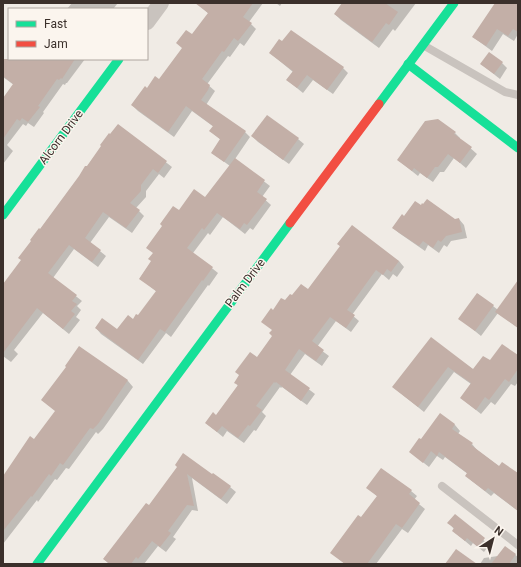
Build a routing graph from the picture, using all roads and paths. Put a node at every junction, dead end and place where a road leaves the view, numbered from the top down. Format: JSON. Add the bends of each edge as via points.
{"nodes":[{"id":1,"x":161,"y":3,"type":"edge"},
{"id":2,"x":454,"y":3,"type":"edge"},
{"id":3,"x":148,"y":21,"type":"edge"},
{"id":4,"x":422,"y":45,"type":"junction"},
{"id":5,"x":118,"y":60,"type":"edge"},
{"id":6,"x":408,"y":64,"type":"junction"},
{"id":7,"x":518,"y":95,"type":"edge"},
{"id":8,"x":518,"y":148,"type":"edge"},
{"id":9,"x":3,"y":215,"type":"edge"},
{"id":10,"x":442,"y":486,"type":"dead end"},
{"id":11,"x":518,"y":544,"type":"edge"},
{"id":12,"x":37,"y":564,"type":"edge"}],
"edges":[{"from":1,"to":3,"type":"street"},
{"from":2,"to":4,"type":"street","name":"Palm Drive"},
{"from":4,"to":6,"type":"street","name":"Palm Drive"},
{"from":4,"to":7,"type":"lane","via":[[505,92]]},
{"from":5,"to":9,"type":"street","name":"Alcorn Drive"},
{"from":6,"to":8,"type":"street"},
{"from":6,"to":12,"type":"street","name":"Palm Drive"},
{"from":10,"to":11,"type":"lane"}]}
